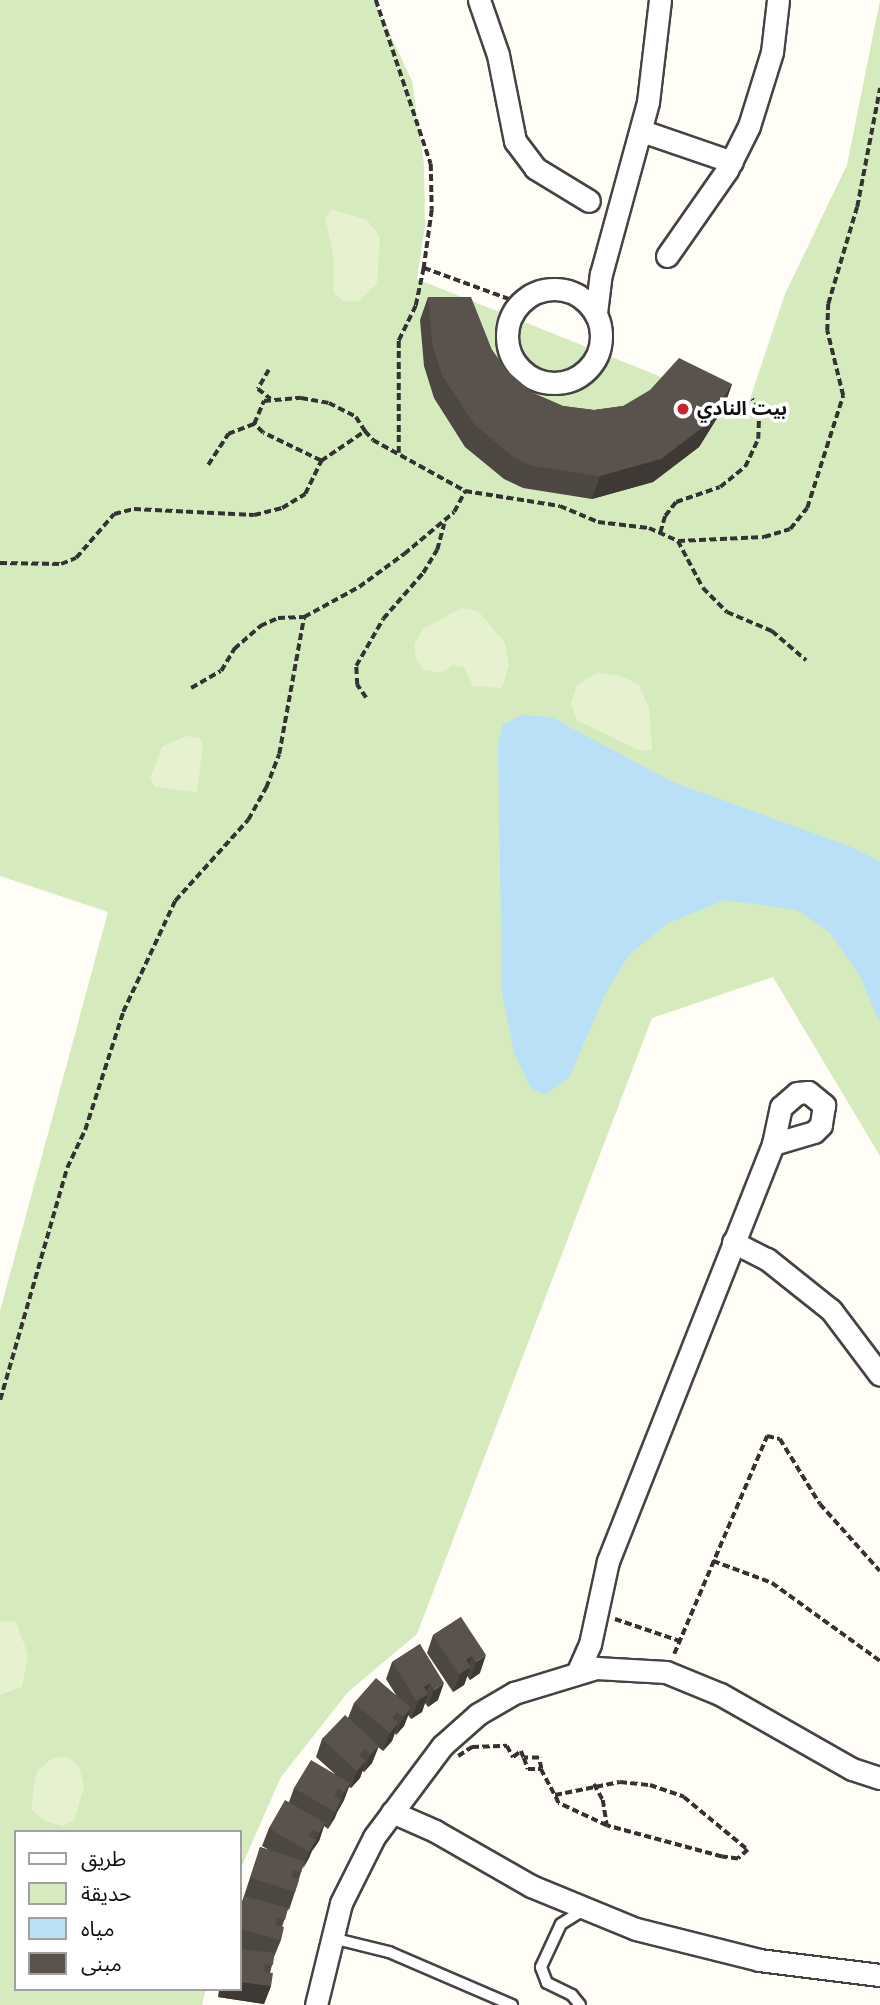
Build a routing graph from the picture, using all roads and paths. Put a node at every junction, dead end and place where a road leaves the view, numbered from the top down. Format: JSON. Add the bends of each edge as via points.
{"nodes":[{"id":1,"x":376,"y":0,"type":"edge"},
{"id":2,"x":478,"y":0,"type":"edge"},
{"id":3,"x":660,"y":0,"type":"edge"},
{"id":4,"x":778,"y":0,"type":"edge"},
{"id":5,"x":880,"y":88,"type":"edge"},
{"id":6,"x":642,"y":131,"type":"junction"},
{"id":7,"x":732,"y":162,"type":"junction"},
{"id":8,"x":589,"y":201,"type":"dead end"},
{"id":9,"x":667,"y":256,"type":"dead end"},
{"id":10,"x":605,"y":262,"type":"junction"},
{"id":11,"x":424,"y":268,"type":"junction"},
{"id":12,"x":564,"y":290,"type":"junction"},
{"id":13,"x":520,"y":303,"type":"junction"},
{"id":14,"x":596,"y":313,"type":"junction"},
{"id":15,"x":269,"y":370,"type":"dead end"},
{"id":16,"x":752,"y":398,"type":"dead end"},
{"id":17,"x":271,"y":399,"type":"junction"},
{"id":18,"x":254,"y":424,"type":"junction"},
{"id":19,"x":365,"y":431,"type":"junction"},
{"id":20,"x":399,"y":453,"type":"junction"},
{"id":21,"x":321,"y":461,"type":"junction"},
{"id":22,"x":208,"y":465,"type":"dead end"},
{"id":23,"x":465,"y":491,"type":"junction"},
{"id":24,"x":444,"y":522,"type":"junction"},
{"id":25,"x":660,"y":533,"type":"junction"},
{"id":26,"x":678,"y":541,"type":"junction"},
{"id":27,"x":0,"y":564,"type":"edge"},
{"id":28,"x":303,"y":617,"type":"junction"},
{"id":29,"x":806,"y":660,"type":"dead end"},
{"id":30,"x":191,"y":688,"type":"dead end"},
{"id":31,"x":366,"y":698,"type":"dead end"},
{"id":32,"x":773,"y":1144,"type":"dead end"},
{"id":33,"x":733,"y":1242,"type":"junction"},
{"id":34,"x":880,"y":1375,"type":"edge"},
{"id":35,"x":0,"y":1400,"type":"edge"},
{"id":36,"x":713,"y":1561,"type":"junction"},
{"id":37,"x":880,"y":1571,"type":"edge"},
{"id":38,"x":593,"y":1623,"type":"junction"},
{"id":39,"x":680,"y":1641,"type":"junction"},
{"id":40,"x":880,"y":1661,"type":"edge"},
{"id":41,"x":612,"y":1667,"type":"junction"},
{"id":42,"x":578,"y":1671,"type":"junction"},
{"id":43,"x":666,"y":1672,"type":"junction"},
{"id":44,"x":442,"y":1746,"type":"junction"},
{"id":45,"x":524,"y":1758,"type":"junction"},
{"id":46,"x":541,"y":1769,"type":"junction"},
{"id":47,"x":880,"y":1778,"type":"edge"},
{"id":48,"x":594,"y":1784,"type":"junction"},
{"id":49,"x":555,"y":1795,"type":"junction"},
{"id":50,"x":397,"y":1806,"type":"junction"},
{"id":51,"x":607,"y":1826,"type":"junction"},
{"id":52,"x":583,"y":1910,"type":"junction"},
{"id":53,"x":329,"y":1938,"type":"junction"},
{"id":54,"x":880,"y":1975,"type":"edge"},
{"id":55,"x":316,"y":2005,"type":"edge"},
{"id":56,"x":512,"y":2005,"type":"edge"},
{"id":57,"x":580,"y":2005,"type":"edge"}],
"edges":[{"from":1,"to":11,"type":"path","via":[[431,164],[432,210]]},
{"from":2,"to":8,"type":"street","via":[[498,55],[515,141],[535,168]]},
{"from":3,"to":6,"type":"street"},
{"from":4,"to":7,"type":"street","via":[[772,52],[758,103]]},
{"from":5,"to":26,"type":"path","via":[[857,207],[828,304],[827,331],[843,396],[807,508],[790,529],[764,537]]},
{"from":6,"to":7,"type":"street"},
{"from":6,"to":10,"type":"street"},
{"from":7,"to":9,"type":"street"},
{"from":10,"to":12,"type":"street"},
{"from":10,"to":14,"type":"street"},
{"from":11,"to":13,"type":"path"},
{"from":11,"to":20,"type":"path","via":[[415,306],[399,341]]},
{"from":12,"to":13,"type":"street","via":[[540,291]]},
{"from":12,"to":14,"type":"street","via":[[585,300]]},
{"from":13,"to":14,"type":"street","via":[[509,322],[508,343],[516,363],[543,381],[575,378],[592,364],[600,344]]},
{"from":15,"to":17,"type":"path","via":[[258,389]]},
{"from":16,"to":25,"type":"path","via":[[759,410],[758,439],[745,467],[720,487],[676,502]]},
{"from":17,"to":18,"type":"path","via":[[255,414]]},
{"from":17,"to":19,"type":"path","via":[[329,403],[356,417]]},
{"from":18,"to":21,"type":"path","via":[[263,433]]},
{"from":18,"to":22,"type":"path","via":[[228,434]]},
{"from":19,"to":20,"type":"path"},
{"from":19,"to":21,"type":"path"},
{"from":20,"to":23,"type":"path"},
{"from":21,"to":27,"type":"path","via":[[304,494],[282,508],[254,515],[134,509],[114,514],[76,558],[61,564]]},
{"from":23,"to":24,"type":"path"},
{"from":23,"to":25,"type":"path","via":[[560,506],[598,522]]},
{"from":24,"to":28,"type":"path","via":[[359,587]]},
{"from":24,"to":31,"type":"path","via":[[437,550],[423,573],[383,619],[361,655],[357,685]]},
{"from":25,"to":26,"type":"path"},
{"from":26,"to":29,"type":"path","via":[[703,588],[727,612],[772,631]]},
{"from":28,"to":30,"type":"path","via":[[278,618],[260,626],[234,649],[221,671]]},
{"from":28,"to":35,"type":"path","via":[[279,754],[266,788],[248,820],[175,901],[123,1012],[85,1130],[66,1168]]},
{"from":32,"to":33,"type":"street"},
{"from":33,"to":34,"type":"street","via":[[778,1267],[831,1310]]},
{"from":33,"to":38,"type":"street","via":[[608,1561]]},
{"from":36,"to":37,"type":"path","via":[[767,1436],[780,1439],[820,1504]]},
{"from":36,"to":39,"type":"path"},
{"from":36,"to":40,"type":"path","via":[[772,1583]]},
{"from":38,"to":39,"type":"path"},
{"from":38,"to":41,"type":"street"},
{"from":38,"to":42,"type":"street"},
{"from":39,"to":43,"type":"path"},
{"from":41,"to":42,"type":"street"},
{"from":41,"to":43,"type":"street"},
{"from":42,"to":44,"type":"street","via":[[514,1693],[478,1714]]},
{"from":43,"to":47,"type":"street","via":[[720,1694],[852,1769]]},
{"from":44,"to":45,"type":"path","via":[[461,1758],[472,1747],[507,1746],[513,1756],[521,1751]]},
{"from":44,"to":50,"type":"street"},
{"from":45,"to":46,"type":"path","via":[[528,1769]]},
{"from":45,"to":46,"type":"path","via":[[539,1758]]},
{"from":46,"to":49,"type":"path"},
{"from":48,"to":49,"type":"path"},
{"from":48,"to":51,"type":"path","via":[[606,1809]]},
{"from":48,"to":51,"type":"path","via":[[650,1784],[684,1797],[748,1850],[738,1859],[722,1857]]},
{"from":49,"to":51,"type":"path","via":[[558,1803]]},
{"from":50,"to":52,"type":"street","via":[[531,1886]]},
{"from":50,"to":53,"type":"street","via":[[356,1869]]},
{"from":52,"to":54,"type":"street","via":[[689,1945],[807,1968]]},
{"from":52,"to":57,"type":"lane","via":[[561,1924],[541,1967],[547,1983],[566,1990]]},
{"from":53,"to":55,"type":"street"},
{"from":53,"to":56,"type":"lane","via":[[390,1952]]}]}
